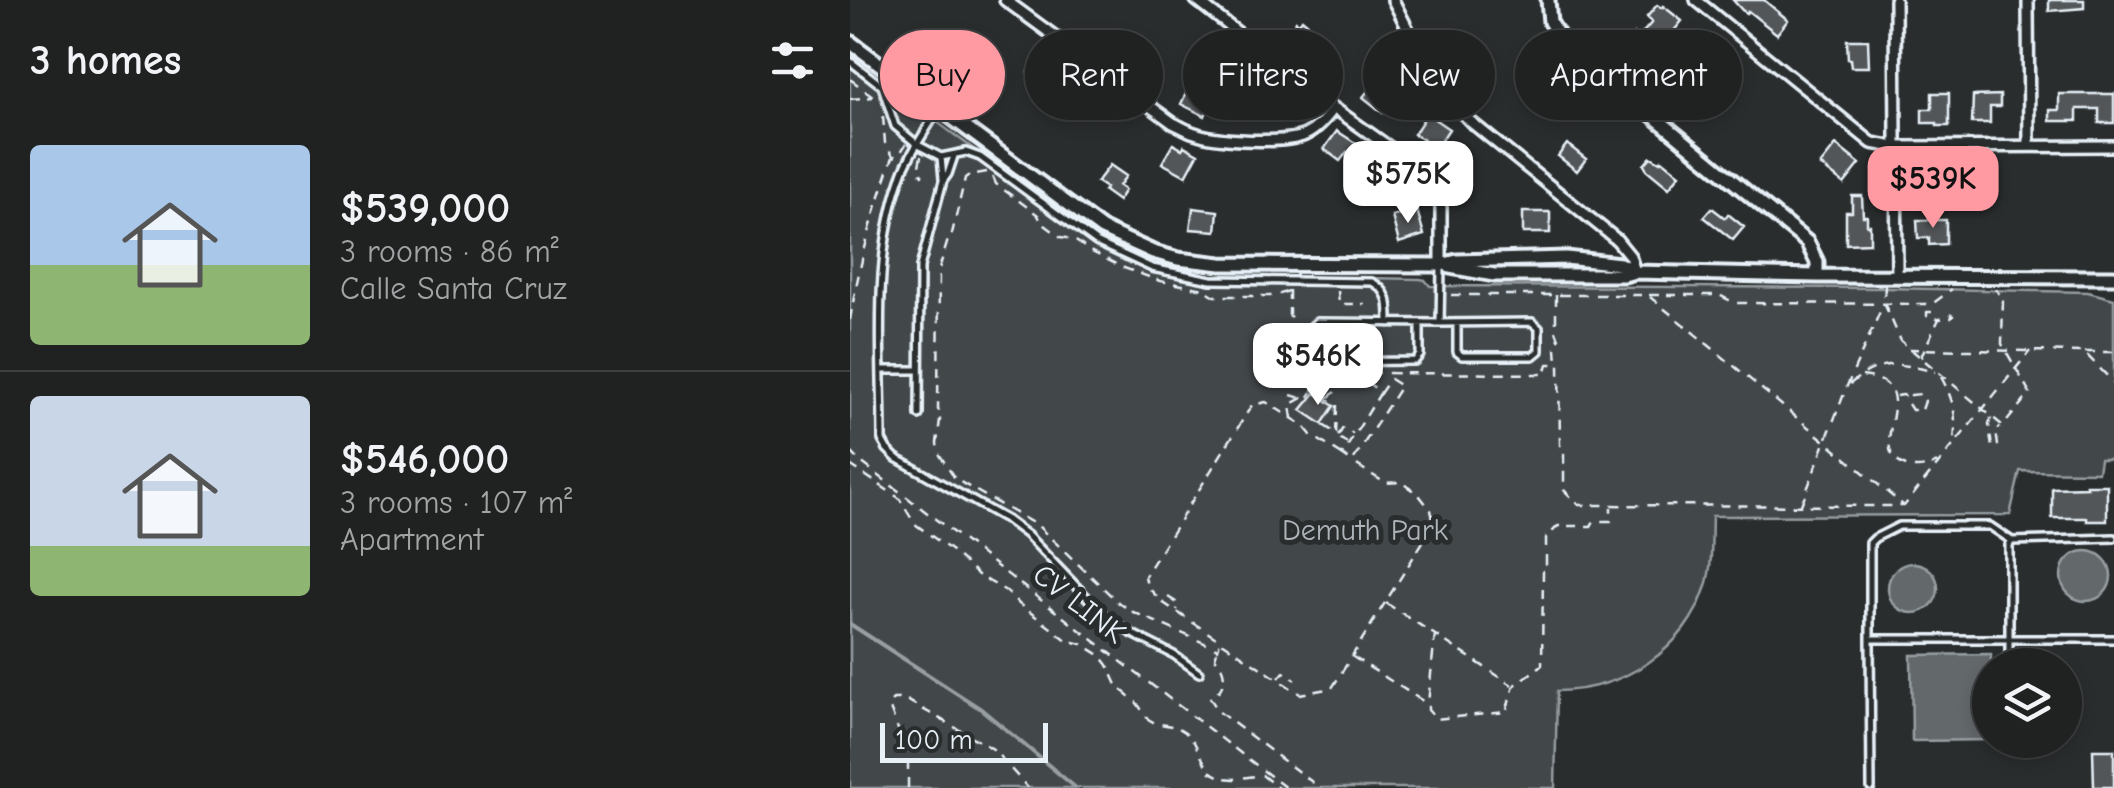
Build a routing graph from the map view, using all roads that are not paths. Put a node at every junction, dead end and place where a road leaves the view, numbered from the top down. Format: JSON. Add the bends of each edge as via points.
{"nodes":[{"id":1,"x":1005,"y":0,"type":"edge"},
{"id":2,"x":1196,"y":0,"type":"edge"},
{"id":3,"x":1393,"y":0,"type":"edge"},
{"id":4,"x":1548,"y":0,"type":"edge"},
{"id":5,"x":1696,"y":0,"type":"edge"},
{"id":6,"x":1895,"y":0,"type":"edge"},
{"id":7,"x":2028,"y":0,"type":"edge"},
{"id":8,"x":1234,"y":30,"type":"edge"},
{"id":9,"x":850,"y":42,"type":"edge"},
{"id":10,"x":850,"y":62,"type":"edge"},
{"id":11,"x":880,"y":64,"type":"edge"},
{"id":12,"x":1343,"y":114,"type":"edge"},
{"id":13,"x":933,"y":120,"type":"edge"},
{"id":14,"x":956,"y":120,"type":"edge"},
{"id":15,"x":1324,"y":120,"type":"edge"},
{"id":16,"x":918,"y":144,"type":"junction"},
{"id":17,"x":2029,"y":146,"type":"junction"},
{"id":18,"x":2114,"y":146,"type":"edge"},
{"id":19,"x":1895,"y":147,"type":"junction"},
{"id":20,"x":954,"y":156,"type":"junction"},
{"id":21,"x":941,"y":157,"type":"junction"},
{"id":22,"x":943,"y":181,"type":"junction"},
{"id":23,"x":1441,"y":265,"type":"junction"},
{"id":24,"x":1635,"y":272,"type":"junction"},
{"id":25,"x":1818,"y":276,"type":"junction"},
{"id":26,"x":1897,"y":276,"type":"junction"},
{"id":27,"x":2114,"y":277,"type":"edge"},
{"id":28,"x":1389,"y":323,"type":"junction"},
{"id":29,"x":1420,"y":323,"type":"junction"},
{"id":30,"x":1440,"y":323,"type":"junction"},
{"id":31,"x":1457,"y":323,"type":"junction"},
{"id":32,"x":882,"y":370,"type":"junction"},
{"id":33,"x":919,"y":370,"type":"junction"},
{"id":34,"x":919,"y":415,"type":"dead end"},
{"id":35,"x":2114,"y":538,"type":"edge"},
{"id":36,"x":2012,"y":541,"type":"junction"},
{"id":37,"x":1870,"y":639,"type":"junction"},
{"id":38,"x":2009,"y":639,"type":"junction"},
{"id":39,"x":2114,"y":639,"type":"edge"},
{"id":40,"x":2009,"y":648,"type":"edge"},
{"id":41,"x":1199,"y":673,"type":"dead end"},
{"id":42,"x":1871,"y":788,"type":"edge"}],
"edges":[{"from":1,"to":15,"type":"street","via":[[1196,134],[1286,140]]},
{"from":2,"to":8,"type":"street"},
{"from":3,"to":24,"type":"street","via":[[1448,100],[1617,240]]},
{"from":4,"to":25,"type":"street","via":[[1561,40],[1807,242]]},
{"from":5,"to":19,"type":"street","via":[[1872,143]]},
{"from":6,"to":19,"type":"street"},
{"from":7,"to":17,"type":"street"},
{"from":9,"to":11,"type":"street"},
{"from":10,"to":16,"type":"lane","via":[[882,86],[895,126]]},
{"from":12,"to":23,"type":"street","via":[[1432,182],[1441,207]]},
{"from":13,"to":16,"type":"lane"},
{"from":14,"to":23,"type":"street","via":[[1102,229],[1153,252],[1221,264]]},
{"from":16,"to":21,"type":"lane"},
{"from":16,"to":32,"type":"lane","via":[[888,219]]},
{"from":17,"to":18,"type":"street"},
{"from":17,"to":19,"type":"street"},
{"from":19,"to":26,"type":"street"},
{"from":20,"to":21,"type":"lane"},
{"from":20,"to":22,"type":"lane"},
{"from":20,"to":28,"type":"lane","via":[[980,157],[1096,242],[1132,260],[1211,280],[1372,282],[1388,298]]},
{"from":21,"to":22,"type":"lane"},
{"from":22,"to":33,"type":"lane","via":[[920,267]]},
{"from":23,"to":24,"type":"street","via":[[1494,275]]},
{"from":23,"to":30,"type":"lane"},
{"from":24,"to":25,"type":"street"},
{"from":25,"to":26,"type":"street"},
{"from":26,"to":27,"type":"street"},
{"from":28,"to":29,"type":"lane"},
{"from":28,"to":29,"type":"lane","via":[[1318,322],[1312,326],[1312,358],[1415,361]]},
{"from":29,"to":30,"type":"lane"},
{"from":30,"to":31,"type":"lane"},
{"from":31,"to":31,"type":"lane","via":[[1532,322],[1539,328],[1539,351],[1462,356]]},
{"from":32,"to":33,"type":"lane"},
{"from":32,"to":41,"type":"lane","via":[[882,440],[896,458],[1008,520],[1102,614]]},
{"from":33,"to":34,"type":"lane"},
{"from":35,"to":36,"type":"lane"},
{"from":36,"to":37,"type":"lane","via":[[1990,526],[1899,526],[1875,538]]},
{"from":36,"to":38,"type":"lane"},
{"from":37,"to":38,"type":"lane"},
{"from":37,"to":42,"type":"lane"},
{"from":38,"to":39,"type":"lane"},
{"from":38,"to":40,"type":"lane"}]}
